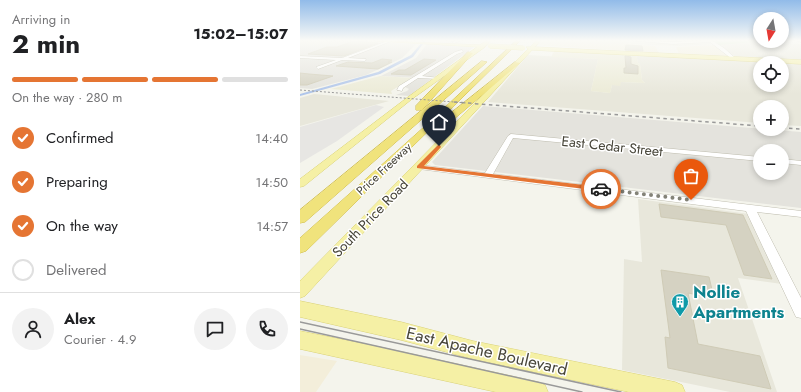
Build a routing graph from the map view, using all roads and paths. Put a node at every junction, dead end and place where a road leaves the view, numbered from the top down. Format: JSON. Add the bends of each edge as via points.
{"nodes":[{"id":1,"x":332,"y":58,"type":"edge"},
{"id":2,"x":454,"y":58,"type":"edge"},
{"id":3,"x":459,"y":58,"type":"edge"},
{"id":4,"x":461,"y":58,"type":"edge"},
{"id":5,"x":488,"y":58,"type":"edge"},
{"id":6,"x":500,"y":58,"type":"edge"},
{"id":7,"x":521,"y":58,"type":"edge"},
{"id":8,"x":754,"y":58,"type":"edge"},
{"id":9,"x":342,"y":59,"type":"junction"},
{"id":10,"x":365,"y":60,"type":"dead end"},
{"id":11,"x":801,"y":61,"type":"edge"},
{"id":12,"x":517,"y":63,"type":"junction"},
{"id":13,"x":318,"y":68,"type":"dead end"},
{"id":14,"x":417,"y":77,"type":"junction"},
{"id":15,"x":437,"y":78,"type":"junction"},
{"id":16,"x":400,"y":90,"type":"dead end"},
{"id":17,"x":753,"y":158,"type":"edge"},
{"id":18,"x":789,"y":161,"type":"edge"},
{"id":19,"x":801,"y":162,"type":"edge"},
{"id":20,"x":419,"y":167,"type":"junction"},
{"id":21,"x":488,"y":175,"type":"junction"},
{"id":22,"x":300,"y":184,"type":"edge"},
{"id":23,"x":313,"y":207,"type":"junction"},
{"id":24,"x":750,"y":208,"type":"junction"},
{"id":25,"x":801,"y":214,"type":"edge"},
{"id":26,"x":300,"y":218,"type":"edge"},
{"id":27,"x":300,"y":247,"type":"edge"},
{"id":28,"x":300,"y":291,"type":"edge"},
{"id":29,"x":300,"y":309,"type":"edge"},
{"id":30,"x":801,"y":312,"type":"edge"},
{"id":31,"x":300,"y":340,"type":"edge"},
{"id":32,"x":538,"y":392,"type":"edge"},
{"id":33,"x":675,"y":392,"type":"edge"}],
"edges":[{"from":1,"to":9,"type":"street"},
{"from":2,"to":14,"type":"street"},
{"from":3,"to":15,"type":"main road"},
{"from":4,"to":23,"type":"highway","via":[[416,112],[337,181]]},
{"from":5,"to":23,"type":"highway","name":"Price Freeway"},
{"from":6,"to":27,"type":"highway","name":"Price Freeway"},
{"from":7,"to":12,"type":"main road","name":"South Price Road"},
{"from":8,"to":11,"type":"main road"},
{"from":9,"to":10,"type":"street"},
{"from":9,"to":13,"type":"street"},
{"from":12,"to":20,"type":"main road","name":"South Price Road"},
{"from":12,"to":27,"type":"highway"},
{"from":14,"to":15,"type":"street"},
{"from":14,"to":16,"type":"street"},
{"from":15,"to":22,"type":"main road"},
{"from":17,"to":21,"type":"street","name":"East Cedar Street","via":[[511,136]]},
{"from":18,"to":19,"type":"street"},
{"from":20,"to":21,"type":"street"},
{"from":20,"to":28,"type":"main road","name":"South Price Road"},
{"from":21,"to":24,"type":"street"},
{"from":23,"to":26,"type":"highway","name":"Price Freeway"},
{"from":24,"to":25,"type":"street"},
{"from":24,"to":30,"type":"street"},
{"from":29,"to":33,"type":"main road","name":"East Apache Boulevard","via":[[402,331],[473,350]]},
{"from":31,"to":32,"type":"main road","name":"East Apache Boulevard"}]}
